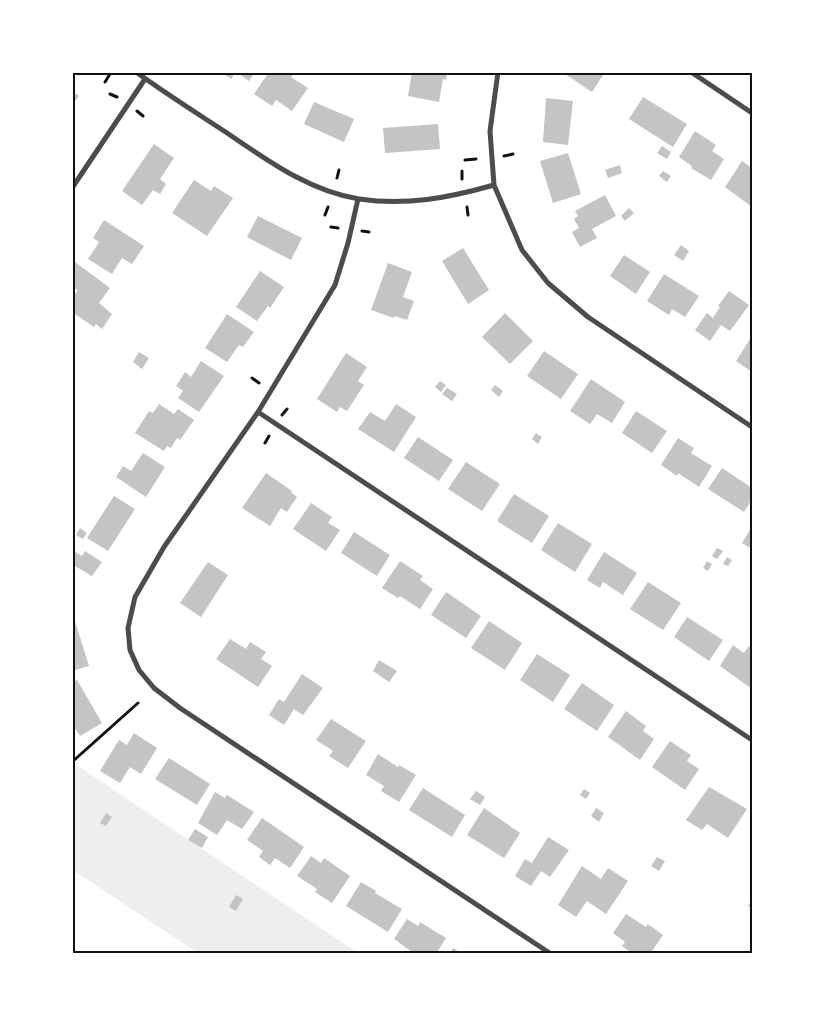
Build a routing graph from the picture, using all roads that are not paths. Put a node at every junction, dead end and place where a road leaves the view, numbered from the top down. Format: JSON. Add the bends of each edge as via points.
{"nodes":[{"id":1,"x":136,"y":72,"type":"edge"},
{"id":2,"x":498,"y":72,"type":"edge"},
{"id":3,"x":691,"y":72,"type":"edge"},
{"id":4,"x":145,"y":79,"type":"junction"},
{"id":5,"x":752,"y":113,"type":"edge"},
{"id":6,"x":494,"y":185,"type":"junction"},
{"id":7,"x":72,"y":188,"type":"edge"},
{"id":8,"x":358,"y":199,"type":"junction"},
{"id":9,"x":258,"y":412,"type":"junction"},
{"id":10,"x":752,"y":427,"type":"edge"},
{"id":11,"x":752,"y":740,"type":"edge"},
{"id":12,"x":551,"y":954,"type":"edge"}],
"edges":[{"from":1,"to":4,"type":"street"},
{"from":2,"to":6,"type":"street","via":[[490,131]]},
{"from":3,"to":5,"type":"street"},
{"from":4,"to":7,"type":"street"},
{"from":4,"to":8,"type":"street","via":[[286,172],[315,186]]},
{"from":6,"to":8,"type":"street","via":[[421,202]]},
{"from":6,"to":10,"type":"street","via":[[522,250],[548,282],[588,317]]},
{"from":8,"to":9,"type":"street","via":[[335,285]]},
{"from":9,"to":11,"type":"street"},
{"from":9,"to":12,"type":"street","via":[[164,547],[135,597],[128,628],[130,650],[139,670],[154,688],[180,708]]}]}
